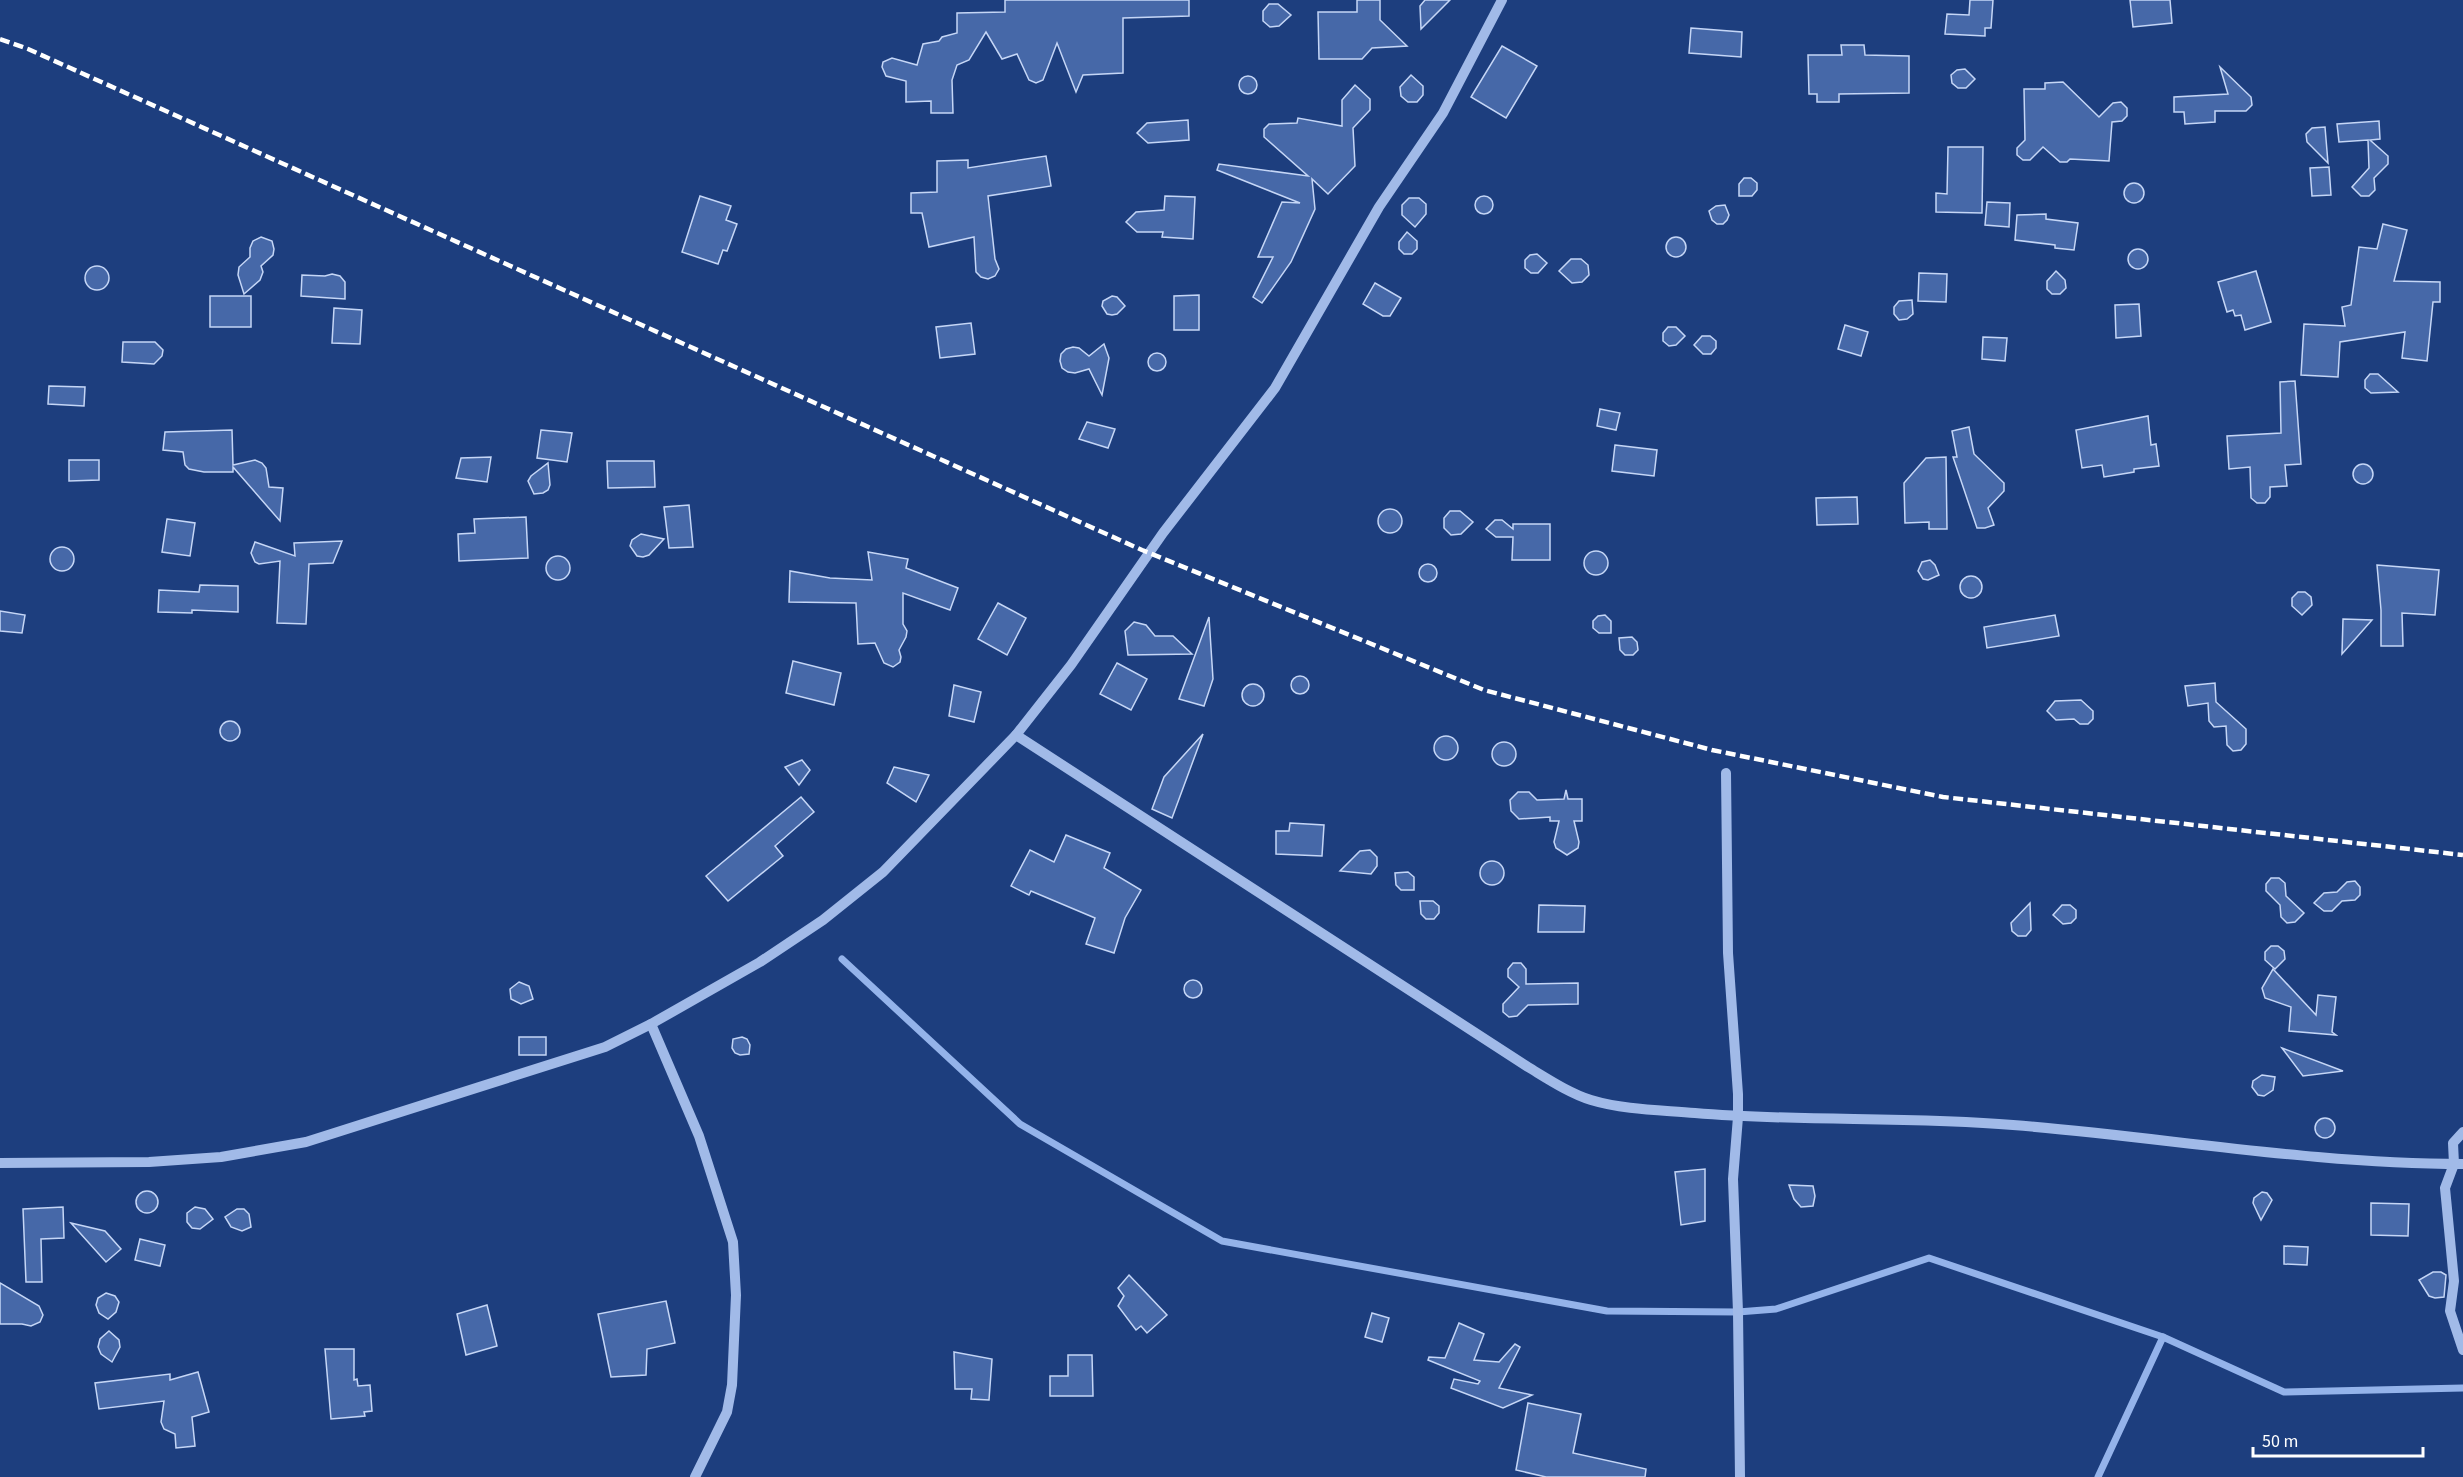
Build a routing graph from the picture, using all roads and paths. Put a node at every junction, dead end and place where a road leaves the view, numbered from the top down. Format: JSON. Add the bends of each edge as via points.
{"nodes":[{"id":1,"x":1502,"y":0,"type":"edge"},
{"id":2,"x":1016,"y":735,"type":"junction"},
{"id":3,"x":1726,"y":773,"type":"dead end"},
{"id":4,"x":651,"y":1024,"type":"junction"},
{"id":5,"x":1738,"y":1117,"type":"junction"},
{"id":6,"x":2463,"y":1132,"type":"edge"},
{"id":7,"x":0,"y":1163,"type":"edge"},
{"id":8,"x":2458,"y":1164,"type":"edge"},
{"id":9,"x":2463,"y":1350,"type":"edge"},
{"id":10,"x":694,"y":1477,"type":"edge"},
{"id":11,"x":1740,"y":1477,"type":"edge"}],
"edges":[{"from":1,"to":2,"type":"street","via":[[1443,113],[1378,207],[1275,388],[1163,533],[1071,665]]},
{"from":2,"to":4,"type":"street","via":[[883,873],[760,962]]},
{"from":2,"to":5,"type":"street","via":[[1557,1085],[1591,1100]]},
{"from":3,"to":5,"type":"street","via":[[1728,953]]},
{"from":4,"to":7,"type":"street","via":[[596,1050],[306,1142],[221,1157],[149,1162]]},
{"from":4,"to":10,"type":"street","via":[[699,1136],[733,1242],[736,1295],[732,1385],[727,1412]]},
{"from":5,"to":8,"type":"street","via":[[2009,1124],[2363,1161]]},
{"from":5,"to":11,"type":"street","via":[[1733,1179]]},
{"from":6,"to":8,"type":"street","via":[[2453,1143]]},
{"from":8,"to":9,"type":"street","via":[[2445,1188],[2454,1281],[2450,1311]]}]}
